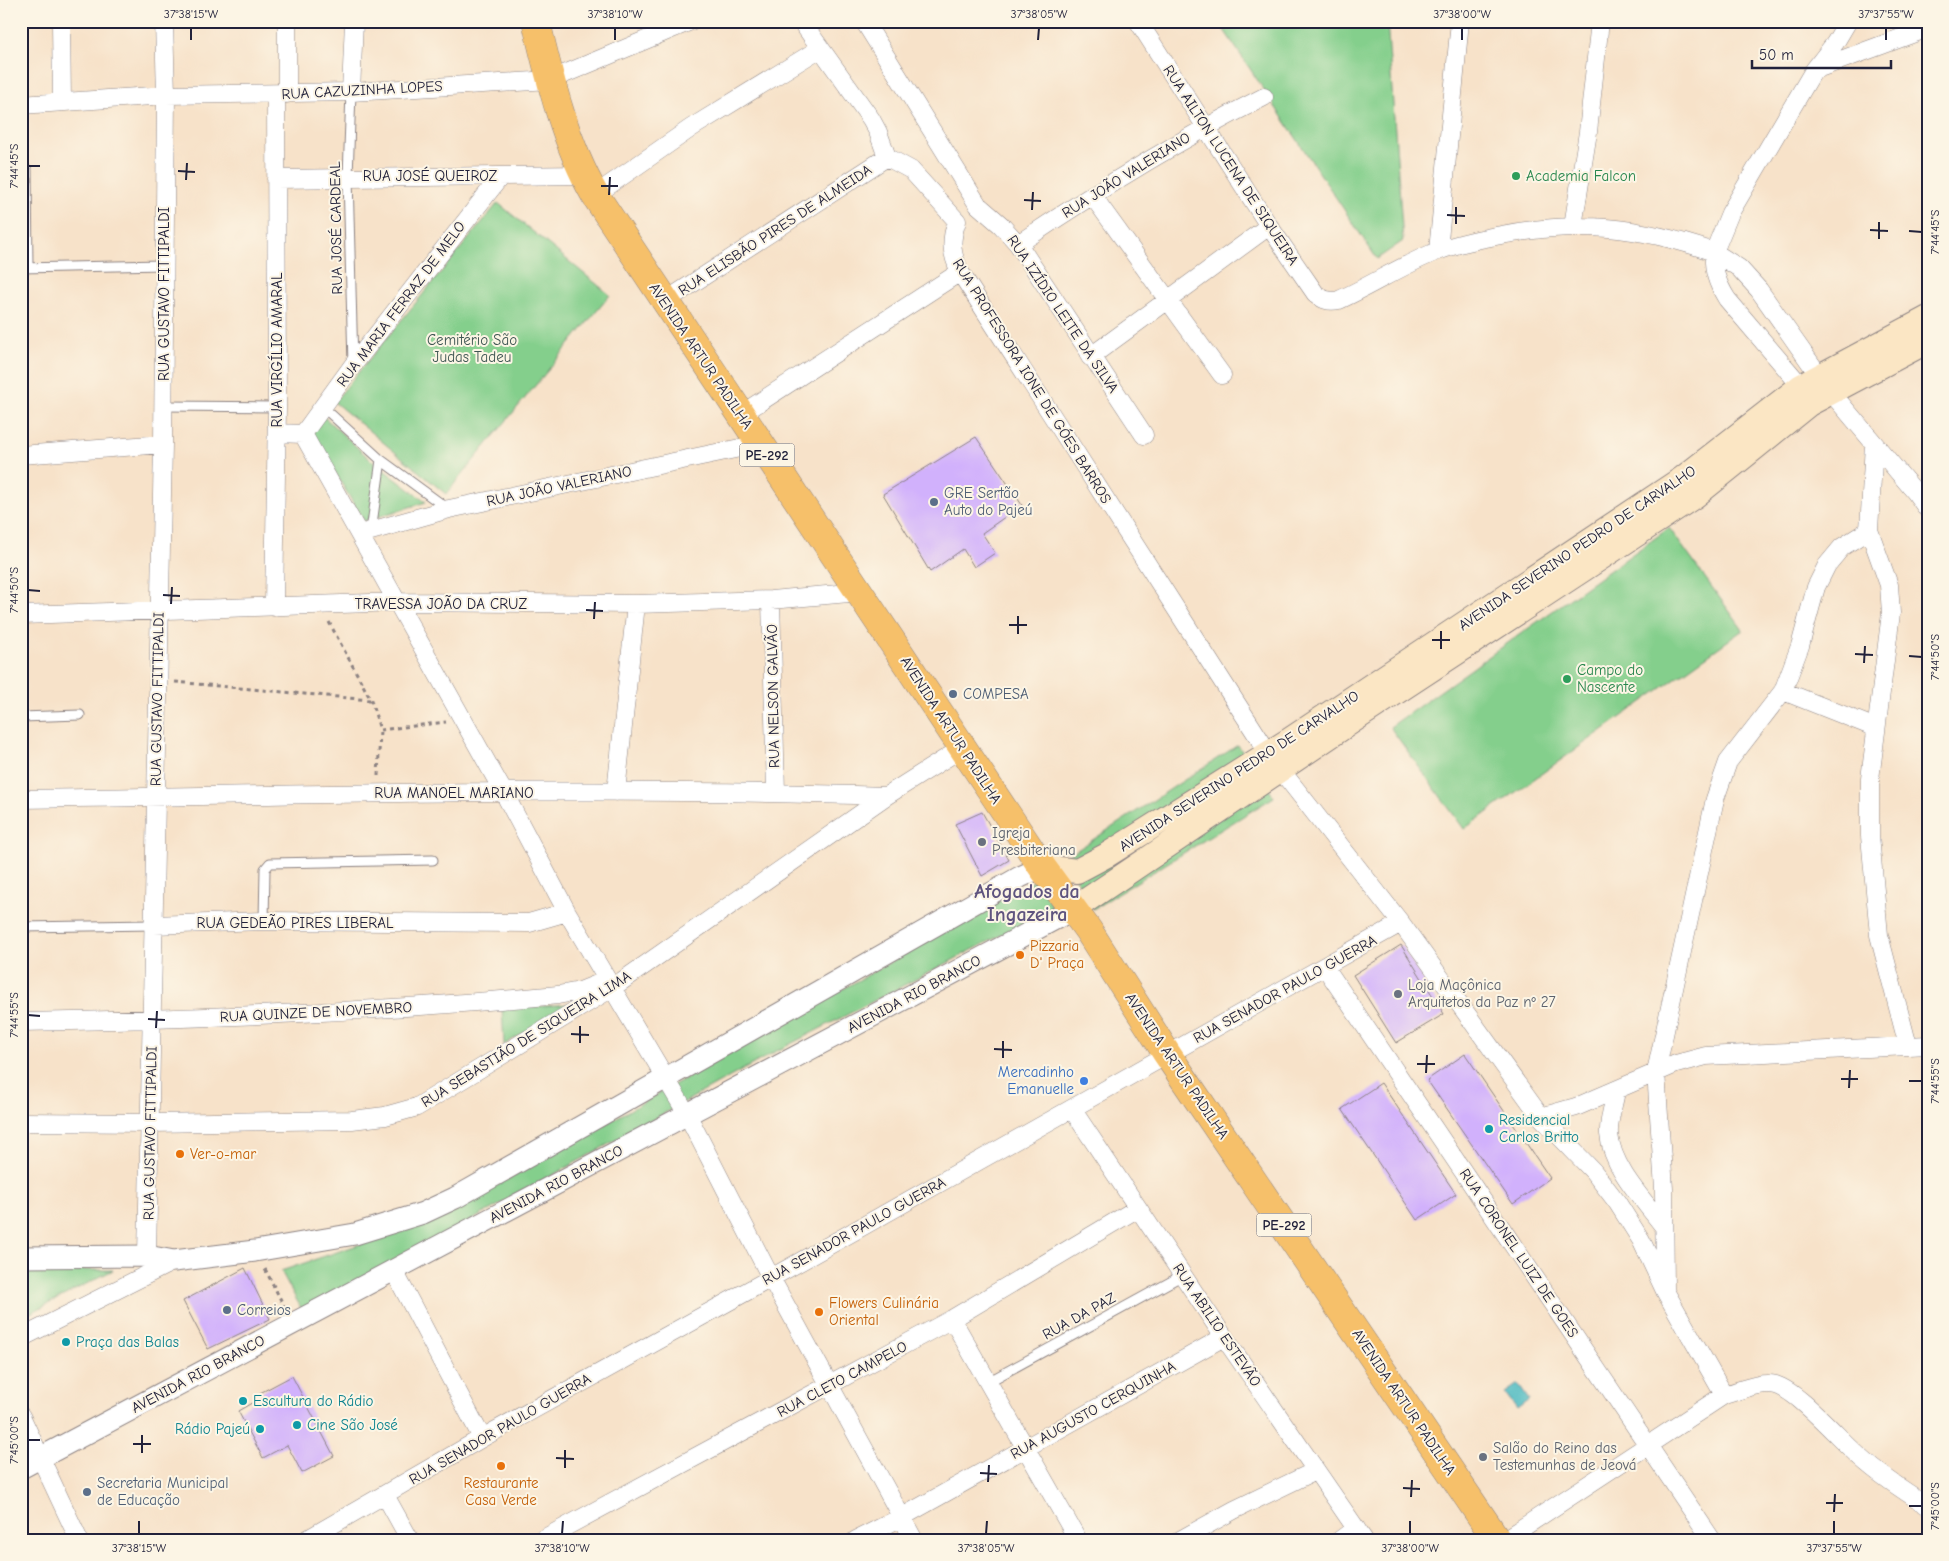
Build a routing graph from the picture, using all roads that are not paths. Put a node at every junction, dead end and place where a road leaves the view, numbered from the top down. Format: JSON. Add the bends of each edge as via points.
{"nodes":[{"id":1,"x":61,"y":21,"type":"edge"},
{"id":2,"x":164,"y":21,"type":"edge"},
{"id":3,"x":287,"y":21,"type":"edge"},
{"id":4,"x":354,"y":21,"type":"edge"},
{"id":5,"x":536,"y":21,"type":"edge"},
{"id":6,"x":691,"y":21,"type":"edge"},
{"id":7,"x":801,"y":21,"type":"edge"},
{"id":8,"x":864,"y":21,"type":"edge"},
{"id":9,"x":1138,"y":21,"type":"edge"},
{"id":10,"x":1460,"y":21,"type":"edge"},
{"id":11,"x":1600,"y":21,"type":"edge"},
{"id":12,"x":1848,"y":21,"type":"edge"},
{"id":13,"x":1928,"y":28,"type":"edge"},
{"id":14,"x":819,"y":49,"type":"junction"},
{"id":15,"x":1814,"y":70,"type":"junction"},
{"id":16,"x":550,"y":80,"type":"junction"},
{"id":17,"x":351,"y":92,"type":"junction"},
{"id":18,"x":282,"y":94,"type":"junction"},
{"id":19,"x":166,"y":96,"type":"junction"},
{"id":20,"x":1264,"y":96,"type":"dead end"},
{"id":21,"x":62,"y":102,"type":"junction"},
{"id":22,"x":21,"y":105,"type":"edge"},
{"id":23,"x":1205,"y":126,"type":"junction"},
{"id":24,"x":887,"y":157,"type":"junction"},
{"id":25,"x":26,"y":170,"type":"dead end"},
{"id":26,"x":501,"y":176,"type":"junction"},
{"id":27,"x":348,"y":177,"type":"junction"},
{"id":28,"x":276,"y":180,"type":"junction"},
{"id":29,"x":589,"y":185,"type":"junction"},
{"id":30,"x":1092,"y":195,"type":"junction"},
{"id":31,"x":978,"y":205,"type":"junction"},
{"id":32,"x":957,"y":221,"type":"junction"},
{"id":33,"x":1269,"y":226,"type":"junction"},
{"id":34,"x":1573,"y":226,"type":"junction"},
{"id":35,"x":1018,"y":244,"type":"junction"},
{"id":36,"x":1438,"y":251,"type":"junction"},
{"id":37,"x":1714,"y":252,"type":"junction"},
{"id":38,"x":163,"y":264,"type":"junction"},
{"id":39,"x":25,"y":268,"type":"edge"},
{"id":40,"x":960,"y":272,"type":"junction"},
{"id":41,"x":1166,"y":300,"type":"junction"},
{"id":42,"x":664,"y":302,"type":"junction"},
{"id":43,"x":1928,"y":318,"type":"edge"},
{"id":44,"x":1928,"y":341,"type":"edge"},
{"id":45,"x":1090,"y":357,"type":"junction"},
{"id":46,"x":353,"y":365,"type":"junction"},
{"id":47,"x":1222,"y":375,"type":"dead end"},
{"id":48,"x":1817,"y":384,"type":"junction"},
{"id":49,"x":163,"y":406,"type":"junction"},
{"id":50,"x":277,"y":407,"type":"junction"},
{"id":51,"x":323,"y":407,"type":"junction"},
{"id":52,"x":740,"y":415,"type":"junction"},
{"id":53,"x":277,"y":433,"type":"junction"},
{"id":54,"x":304,"y":434,"type":"junction"},
{"id":55,"x":1144,"y":435,"type":"dead end"},
{"id":56,"x":163,"y":444,"type":"junction"},
{"id":57,"x":760,"y":444,"type":"junction"},
{"id":58,"x":1874,"y":444,"type":"junction"},
{"id":59,"x":21,"y":455,"type":"edge"},
{"id":60,"x":381,"y":460,"type":"junction"},
{"id":61,"x":448,"y":509,"type":"junction"},
{"id":62,"x":1928,"y":510,"type":"edge"},
{"id":63,"x":1869,"y":530,"type":"junction"},
{"id":64,"x":366,"y":532,"type":"junction"},
{"id":65,"x":860,"y":592,"type":"junction"},
{"id":66,"x":771,"y":600,"type":"junction"},
{"id":67,"x":399,"y":602,"type":"junction"},
{"id":68,"x":636,"y":604,"type":"junction"},
{"id":69,"x":274,"y":607,"type":"junction"},
{"id":70,"x":158,"y":612,"type":"junction"},
{"id":71,"x":21,"y":615,"type":"edge"},
{"id":72,"x":1783,"y":692,"type":"junction"},
{"id":73,"x":80,"y":716,"type":"dead end"},
{"id":74,"x":21,"y":717,"type":"edge"},
{"id":75,"x":1876,"y":728,"type":"junction"},
{"id":76,"x":962,"y":748,"type":"junction"},
{"id":77,"x":1284,"y":755,"type":"junction"},
{"id":78,"x":616,"y":792,"type":"junction"},
{"id":79,"x":504,"y":793,"type":"junction"},
{"id":80,"x":776,"y":793,"type":"junction"},
{"id":81,"x":886,"y":796,"type":"junction"},
{"id":82,"x":155,"y":797,"type":"junction"},
{"id":83,"x":21,"y":799,"type":"edge"},
{"id":84,"x":433,"y":860,"type":"dead end"},
{"id":85,"x":1042,"y":867,"type":"junction"},
{"id":86,"x":1072,"y":910,"type":"junction"},
{"id":87,"x":566,"y":912,"type":"junction"},
{"id":88,"x":264,"y":921,"type":"junction"},
{"id":89,"x":1401,"y":923,"type":"junction"},
{"id":90,"x":154,"y":924,"type":"junction"},
{"id":91,"x":21,"y":927,"type":"edge"},
{"id":92,"x":1325,"y":967,"type":"junction"},
{"id":93,"x":610,"y":984,"type":"junction"},
{"id":94,"x":153,"y":1020,"type":"junction"},
{"id":95,"x":21,"y":1022,"type":"edge"},
{"id":96,"x":1928,"y":1045,"type":"edge"},
{"id":97,"x":1908,"y":1046,"type":"junction"},
{"id":98,"x":1167,"y":1054,"type":"junction"},
{"id":99,"x":1656,"y":1072,"type":"junction"},
{"id":100,"x":668,"y":1080,"type":"junction"},
{"id":101,"x":1616,"y":1091,"type":"junction"},
{"id":102,"x":1072,"y":1109,"type":"junction"},
{"id":103,"x":687,"y":1114,"type":"junction"},
{"id":104,"x":1541,"y":1117,"type":"junction"},
{"id":105,"x":21,"y":1122,"type":"edge"},
{"id":106,"x":150,"y":1124,"type":"junction"},
{"id":107,"x":1138,"y":1208,"type":"junction"},
{"id":108,"x":1664,"y":1227,"type":"junction"},
{"id":109,"x":147,"y":1256,"type":"junction"},
{"id":110,"x":21,"y":1257,"type":"edge"},
{"id":111,"x":174,"y":1261,"type":"junction"},
{"id":112,"x":393,"y":1269,"type":"junction"},
{"id":113,"x":1183,"y":1274,"type":"junction"},
{"id":114,"x":771,"y":1278,"type":"junction"},
{"id":115,"x":1665,"y":1291,"type":"junction"},
{"id":116,"x":952,"y":1319,"type":"junction"},
{"id":117,"x":1224,"y":1336,"type":"junction"},
{"id":118,"x":21,"y":1338,"type":"edge"},
{"id":119,"x":988,"y":1382,"type":"junction"},
{"id":120,"x":830,"y":1386,"type":"junction"},
{"id":121,"x":1724,"y":1395,"type":"junction"},
{"id":122,"x":21,"y":1416,"type":"edge"},
{"id":123,"x":482,"y":1438,"type":"junction"},
{"id":124,"x":1648,"y":1445,"type":"junction"},
{"id":125,"x":1026,"y":1448,"type":"junction"},
{"id":126,"x":41,"y":1458,"type":"junction"},
{"id":127,"x":21,"y":1468,"type":"edge"},
{"id":128,"x":1315,"y":1471,"type":"junction"},
{"id":129,"x":385,"y":1495,"type":"junction"},
{"id":130,"x":1928,"y":1506,"type":"edge"},
{"id":131,"x":902,"y":1517,"type":"junction"},
{"id":132,"x":1360,"y":1534,"type":"edge"},
{"id":133,"x":79,"y":1540,"type":"edge"},
{"id":134,"x":306,"y":1540,"type":"edge"},
{"id":135,"x":410,"y":1540,"type":"edge"},
{"id":136,"x":541,"y":1540,"type":"edge"},
{"id":137,"x":856,"y":1540,"type":"edge"},
{"id":138,"x":914,"y":1540,"type":"edge"},
{"id":139,"x":1078,"y":1540,"type":"edge"},
{"id":140,"x":1180,"y":1540,"type":"edge"},
{"id":141,"x":1340,"y":1540,"type":"edge"},
{"id":142,"x":1498,"y":1540,"type":"edge"},
{"id":143,"x":1504,"y":1540,"type":"edge"},
{"id":144,"x":1712,"y":1540,"type":"edge"}],
"edges":[{"from":1,"to":21,"type":"street"},
{"from":2,"to":19,"type":"street","name":"RUA GUSTAVO FITTIPALDI"},
{"from":3,"to":18,"type":"street","name":"RUA VIRGÍLIO AMARAL"},
{"from":4,"to":17,"type":"street"},
{"from":5,"to":16,"type":"main road","name":"AVENIDA ARTUR PADILHA","number":"PE-292"},
{"from":6,"to":16,"type":"street","name":"RUA CAZUZINHA LOPES"},
{"from":7,"to":14,"type":"street"},
{"from":8,"to":31,"type":"street","name":"RUA IZÍDIO LEITE DA SILVA"},
{"from":9,"to":23,"type":"street","name":"RUA AILTON LUCENA DE SIQUEIRA"},
{"from":10,"to":36,"type":"street"},
{"from":11,"to":34,"type":"street","via":[[1588,132]]},
{"from":12,"to":15,"type":"street"},
{"from":13,"to":15,"type":"street"},
{"from":14,"to":24,"type":"street","via":[[871,119]]},
{"from":14,"to":29,"type":"street","via":[[691,128]]},
{"from":15,"to":37,"type":"street","via":[[1730,213]]},
{"from":16,"to":17,"type":"street","name":"RUA CAZUZINHA LOPES"},
{"from":16,"to":29,"type":"main road","name":"AVENIDA ARTUR PADILHA","number":"PE-292"},
{"from":17,"to":18,"type":"street","name":"RUA CAZUZINHA LOPES"},
{"from":17,"to":27,"type":"lane","name":"RUA JOSÉ CARDEAL"},
{"from":18,"to":19,"type":"street","name":"RUA CAZUZINHA LOPES"},
{"from":18,"to":28,"type":"street","name":"RUA VIRGÍLIO AMARAL"},
{"from":19,"to":21,"type":"street","name":"RUA CAZUZINHA LOPES"},
{"from":19,"to":38,"type":"street","name":"RUA GUSTAVO FITTIPALDI"},
{"from":20,"to":23,"type":"street","name":"RUA JOÃO VALERIANO"},
{"from":21,"to":22,"type":"street","name":"RUA CAZUZINHA LOPES"},
{"from":23,"to":30,"type":"street","name":"RUA JOÃO VALERIANO"},
{"from":23,"to":33,"type":"street","name":"RUA AILTON LUCENA DE SIQUEIRA"},
{"from":24,"to":32,"type":"street","via":[[911,170]]},
{"from":24,"to":42,"type":"street","name":"RUA ELISBÃO PIRES DE ALMEIDA"},
{"from":25,"to":39,"type":"lane"},
{"from":26,"to":27,"type":"street","name":"RUA JOSÉ QUEIROZ"},
{"from":26,"to":29,"type":"street","name":"RUA JOSÉ QUEIROZ"},
{"from":26,"to":46,"type":"street","name":"RUA MARIA FERRAZ DE MELO"},
{"from":27,"to":28,"type":"street","name":"RUA JOSÉ QUEIROZ"},
{"from":27,"to":46,"type":"lane","name":"RUA JOSÉ CARDEAL"},
{"from":28,"to":50,"type":"street","name":"RUA VIRGÍLIO AMARAL"},
{"from":29,"to":42,"type":"main road","name":"AVENIDA ARTUR PADILHA","number":"PE-292"},
{"from":30,"to":35,"type":"street","name":"RUA JOÃO VALERIANO"},
{"from":30,"to":41,"type":"street"},
{"from":31,"to":32,"type":"street"},
{"from":31,"to":35,"type":"street","name":"RUA IZÍDIO LEITE DA SILVA"},
{"from":32,"to":40,"type":"street","name":"RUA PROFESSORA IONE DE GÓES BARROS","via":[[951,249]]},
{"from":33,"to":36,"type":"street","name":"RUA AILTON LUCENA DE SIQUEIRA","via":[[1315,293],[1330,302],[1351,295]]},
{"from":33,"to":41,"type":"street"},
{"from":34,"to":36,"type":"street","via":[[1507,234]]},
{"from":34,"to":37,"type":"street","via":[[1646,232]]},
{"from":35,"to":45,"type":"street","name":"RUA IZÍDIO LEITE DA SILVA"},
{"from":37,"to":48,"type":"street","via":[[1739,268],[1759,290]]},
{"from":37,"to":48,"type":"street","via":[[1717,283],[1727,299]]},
{"from":38,"to":39,"type":"lane"},
{"from":38,"to":49,"type":"street","name":"RUA GUSTAVO FITTIPALDI"},
{"from":40,"to":52,"type":"street"},
{"from":40,"to":77,"type":"street","name":"RUA PROFESSORA IONE DE GÓES BARROS"},
{"from":41,"to":45,"type":"street"},
{"from":41,"to":47,"type":"street"},
{"from":42,"to":52,"type":"main road","name":"AVENIDA ARTUR PADILHA","number":"PE-292"},
{"from":43,"to":48,"type":"main road","name":"AVENIDA SEVERINO PEDRO DE CARVALHO"},
{"from":44,"to":48,"type":"main road","name":"AVENIDA SEVERINO PEDRO DE CARVALHO"},
{"from":45,"to":55,"type":"street","name":"RUA IZÍDIO LEITE DA SILVA"},
{"from":46,"to":51,"type":"street","name":"RUA MARIA FERRAZ DE MELO"},
{"from":48,"to":58,"type":"street"},
{"from":48,"to":77,"type":"main road","name":"AVENIDA SEVERINO PEDRO DE CARVALHO","via":[[1792,416],[1695,496]]},
{"from":49,"to":50,"type":"lane"},
{"from":49,"to":56,"type":"street","name":"RUA GUSTAVO FITTIPALDI"},
{"from":50,"to":53,"type":"street","name":"RUA VIRGÍLIO AMARAL"},
{"from":51,"to":54,"type":"street","name":"RUA MARIA FERRAZ DE MELO"},
{"from":51,"to":60,"type":"lane"},
{"from":52,"to":57,"type":"main road","name":"AVENIDA ARTUR PADILHA","number":"PE-292"},
{"from":53,"to":54,"type":"street"},
{"from":53,"to":69,"type":"street","name":"RUA VIRGÍLIO AMARAL"},
{"from":54,"to":64,"type":"street"},
{"from":56,"to":59,"type":"street"},
{"from":56,"to":70,"type":"street","name":"RUA GUSTAVO FITTIPALDI"},
{"from":57,"to":61,"type":"street","name":"RUA JOÃO VALERIANO"},
{"from":57,"to":65,"type":"main road","name":"AVENIDA ARTUR PADILHA","number":"PE-292"},
{"from":58,"to":62,"type":"street"},
{"from":58,"to":63,"type":"street"},
{"from":60,"to":61,"type":"lane"},
{"from":60,"to":64,"type":"lane"},
{"from":61,"to":64,"type":"street","name":"RUA JOÃO VALERIANO"},
{"from":63,"to":72,"type":"street","via":[[1842,547],[1827,565],[1816,587]]},
{"from":63,"to":75,"type":"street","via":[[1889,585],[1891,613]]},
{"from":64,"to":67,"type":"street"},
{"from":65,"to":66,"type":"street","name":"TRAVESSA JOÃO DA CRUZ"},
{"from":65,"to":76,"type":"main road","name":"AVENIDA ARTUR PADILHA","number":"PE-292"},
{"from":66,"to":68,"type":"street","name":"TRAVESSA JOÃO DA CRUZ"},
{"from":66,"to":80,"type":"street","name":"RUA NELSON GALVÃO"},
{"from":67,"to":68,"type":"street","name":"TRAVESSA JOÃO DA CRUZ"},
{"from":67,"to":69,"type":"street","name":"TRAVESSA JOÃO DA CRUZ"},
{"from":67,"to":79,"type":"street"},
{"from":68,"to":78,"type":"street"},
{"from":69,"to":70,"type":"street","name":"TRAVESSA JOÃO DA CRUZ"},
{"from":70,"to":71,"type":"street","name":"TRAVESSA JOÃO DA CRUZ"},
{"from":70,"to":82,"type":"street","name":"RUA GUSTAVO FITTIPALDI"},
{"from":72,"to":75,"type":"street"},
{"from":72,"to":99,"type":"street","via":[[1728,762],[1721,777]]},
{"from":73,"to":74,"type":"lane"},
{"from":75,"to":97,"type":"street","via":[[1870,779],[1870,836],[1879,935]]},
{"from":76,"to":81,"type":"street","name":"RUA SEBASTIÃO DE SIQUEIRA LIMA"},
{"from":76,"to":85,"type":"main road","name":"AVENIDA ARTUR PADILHA","number":"PE-292"},
{"from":77,"to":85,"type":"main road","name":"AVENIDA SEVERINO PEDRO DE CARVALHO","via":[[1090,864],[1070,871]]},
{"from":77,"to":86,"type":"main road","name":"AVENIDA SEVERINO PEDRO DE CARVALHO"},
{"from":77,"to":89,"type":"street","name":"RUA PROFESSORA IONE DE GÓES BARROS"},
{"from":78,"to":79,"type":"street","name":"RUA MANOEL MARIANO"},
{"from":78,"to":80,"type":"street","name":"RUA MANOEL MARIANO"},
{"from":79,"to":82,"type":"street","name":"RUA MANOEL MARIANO"},
{"from":79,"to":87,"type":"street"},
{"from":80,"to":81,"type":"street","name":"RUA MANOEL MARIANO"},
{"from":81,"to":93,"type":"street","name":"RUA SEBASTIÃO DE SIQUEIRA LIMA"},
{"from":82,"to":83,"type":"street","name":"RUA MANOEL MARIANO"},
{"from":82,"to":90,"type":"street","name":"RUA GUSTAVO FITTIPALDI"},
{"from":84,"to":88,"type":"lane","via":[[270,863],[265,869]]},
{"from":85,"to":86,"type":"main road","name":"AVENIDA ARTUR PADILHA","number":"PE-292"},
{"from":85,"to":100,"type":"street"},
{"from":86,"to":98,"type":"main road","name":"AVENIDA ARTUR PADILHA","number":"PE-292"},
{"from":86,"to":103,"type":"street","name":"AVENIDA RIO BRANCO"},
{"from":87,"to":88,"type":"street","name":"RUA GEDEÃO PIRES LIBERAL","via":[[520,923]]},
{"from":87,"to":93,"type":"street"},
{"from":88,"to":90,"type":"street","name":"RUA GEDEÃO PIRES LIBERAL"},
{"from":89,"to":92,"type":"street","name":"RUA SENADOR PAULO GUERRA"},
{"from":89,"to":104,"type":"street","name":"RUA PROFESSORA IONE DE GÓES BARROS"},
{"from":90,"to":91,"type":"lane","name":"RUA GEDEÃO PIRES LIBERAL"},
{"from":90,"to":94,"type":"street","name":"RUA GUSTAVO FITTIPALDI"},
{"from":92,"to":98,"type":"street","name":"RUA SENADOR PAULO GUERRA"},
{"from":92,"to":124,"type":"street","name":"RUA CORONEL LUIZ DE GOES"},
{"from":93,"to":94,"type":"street","name":"RUA QUINZE DE NOVEMBRO","via":[[580,991],[493,1001],[295,1015]]},
{"from":93,"to":100,"type":"street"},
{"from":93,"to":106,"type":"street","name":"RUA SEBASTIÃO DE SIQUEIRA LIMA","via":[[417,1107],[385,1116],[352,1120]]},
{"from":94,"to":95,"type":"street","name":"RUA QUINZE DE NOVEMBRO"},
{"from":94,"to":106,"type":"street","name":"RUA GUSTAVO FITTIPALDI"},
{"from":96,"to":97,"type":"street"},
{"from":97,"to":99,"type":"street","via":[[1706,1056]]},
{"from":98,"to":102,"type":"street","name":"RUA SENADOR PAULO GUERRA"},
{"from":98,"to":142,"type":"main road","name":"AVENIDA ARTUR PADILHA","number":"PE-292"},
{"from":99,"to":101,"type":"street"},
{"from":99,"to":108,"type":"street"},
{"from":100,"to":103,"type":"street"},
{"from":100,"to":111,"type":"street","via":[[423,1214],[355,1234]]},
{"from":101,"to":104,"type":"street"},
{"from":101,"to":108,"type":"street","via":[[1609,1133],[1612,1151]]},
{"from":102,"to":107,"type":"street","name":"RUA ABILIO ESTEVÃO"},
{"from":102,"to":114,"type":"street","name":"RUA SENADOR PAULO GUERRA"},
{"from":103,"to":112,"type":"street","name":"AVENIDA RIO BRANCO"},
{"from":103,"to":114,"type":"street"},
{"from":104,"to":115,"type":"street","name":"RUA PROFESSORA IONE DE GÓES BARROS","via":[[1593,1171],[1617,1202],[1641,1240]]},
{"from":105,"to":106,"type":"street","name":"RUA SEBASTIÃO DE SIQUEIRA LIMA"},
{"from":106,"to":109,"type":"street","name":"RUA GUSTAVO FITTIPALDI"},
{"from":107,"to":113,"type":"street","name":"RUA ABILIO ESTEVÃO"},
{"from":107,"to":116,"type":"street","name":"RUA CLETO CAMPELO"},
{"from":108,"to":115,"type":"street"},
{"from":109,"to":110,"type":"street"},
{"from":109,"to":111,"type":"street"},
{"from":111,"to":118,"type":"street"},
{"from":112,"to":123,"type":"street"},
{"from":112,"to":126,"type":"street","name":"AVENIDA RIO BRANCO"},
{"from":113,"to":117,"type":"street","name":"RUA ABILIO ESTEVÃO"},
{"from":113,"to":119,"type":"lane","name":"RUA DA PAZ"},
{"from":114,"to":120,"type":"street"},
{"from":114,"to":123,"type":"street","name":"RUA SENADOR PAULO GUERRA"},
{"from":115,"to":121,"type":"street","name":"RUA PROFESSORA IONE DE GÓES BARROS"},
{"from":116,"to":119,"type":"street"},
{"from":116,"to":120,"type":"street","name":"RUA CLETO CAMPELO"},
{"from":117,"to":125,"type":"street","name":"RUA AUGUSTO CERQUINHA"},
{"from":117,"to":128,"type":"street","name":"RUA ABILIO ESTEVÃO"},
{"from":119,"to":125,"type":"street"},
{"from":120,"to":131,"type":"street"},
{"from":120,"to":136,"type":"street","name":"RUA CLETO CAMPELO"},
{"from":121,"to":124,"type":"street"},
{"from":121,"to":130,"type":"street","via":[[1763,1384],[1775,1385],[1796,1395],[1860,1457],[1891,1483]]},
{"from":122,"to":126,"type":"street"},
{"from":123,"to":129,"type":"street","name":"RUA SENADOR PAULO GUERRA"},
{"from":124,"to":143,"type":"street"},
{"from":124,"to":144,"type":"street","name":"RUA CORONEL LUIZ DE GOES"},
{"from":125,"to":131,"type":"street","name":"RUA AUGUSTO CERQUINHA"},
{"from":125,"to":139,"type":"street"},
{"from":126,"to":127,"type":"street","name":"AVENIDA RIO BRANCO"},
{"from":126,"to":133,"type":"street"},
{"from":128,"to":132,"type":"street","name":"RUA ABILIO ESTEVÃO"},
{"from":128,"to":140,"type":"street"},
{"from":129,"to":134,"type":"street","name":"RUA SENADOR PAULO GUERRA"},
{"from":129,"to":135,"type":"street"},
{"from":131,"to":137,"type":"street","name":"RUA AUGUSTO CERQUINHA"},
{"from":131,"to":138,"type":"street"},
{"from":132,"to":141,"type":"street"}]}
